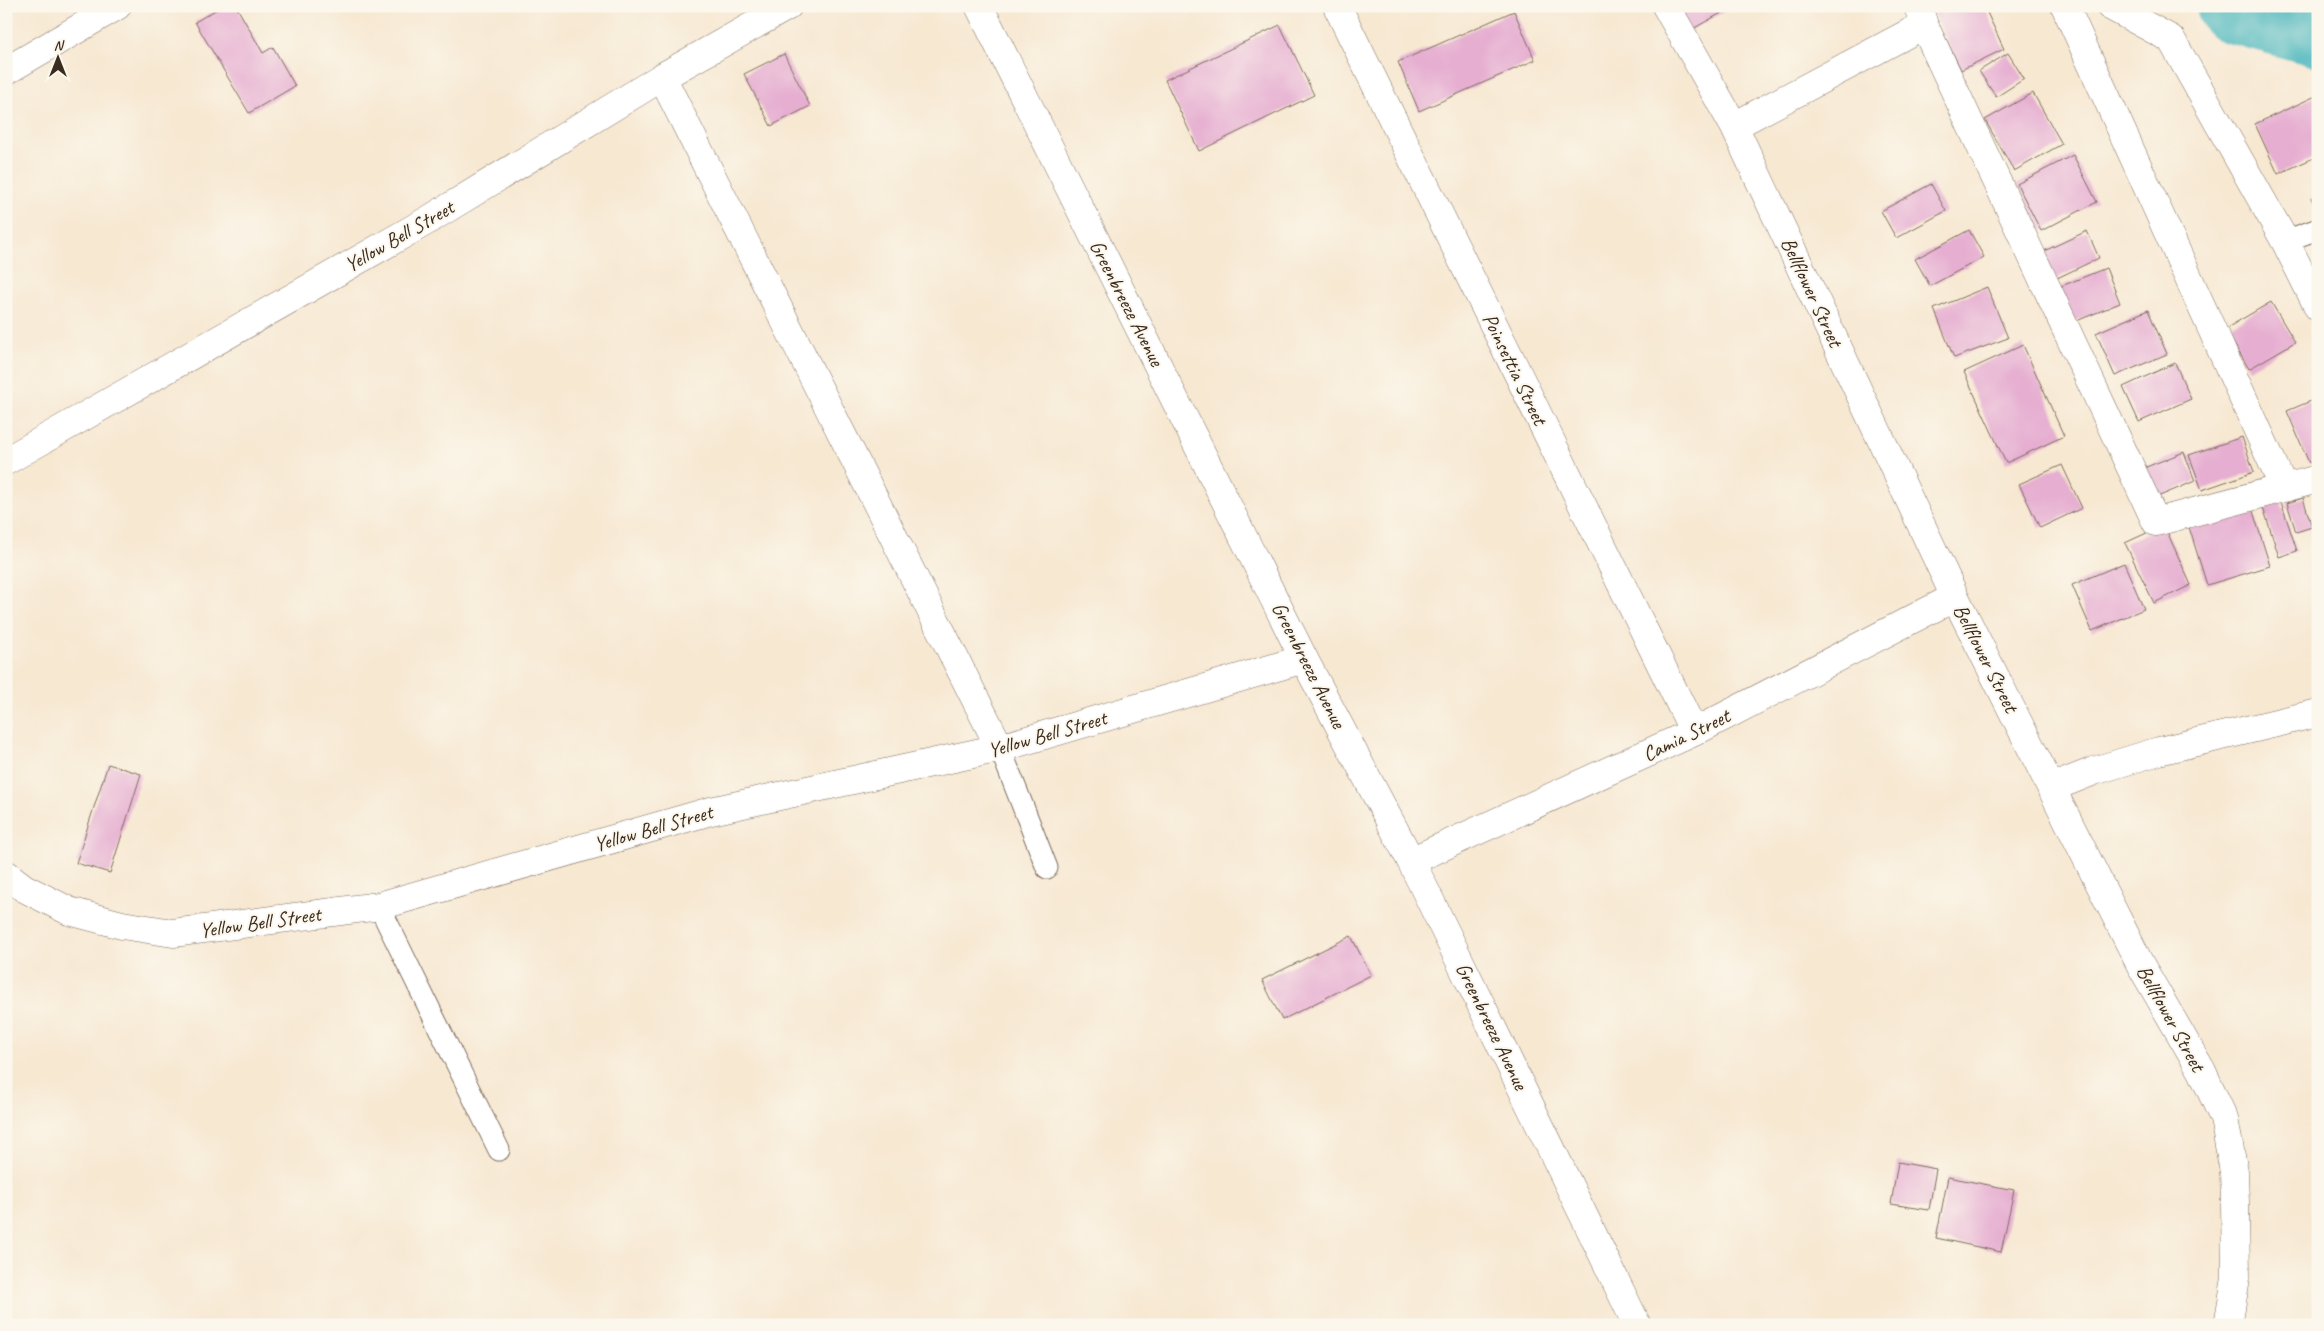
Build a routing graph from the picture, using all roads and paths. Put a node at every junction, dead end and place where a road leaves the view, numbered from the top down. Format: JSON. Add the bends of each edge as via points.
{"nodes":[{"id":1,"x":117,"y":6,"type":"edge"},
{"id":2,"x":788,"y":6,"type":"edge"},
{"id":3,"x":979,"y":6,"type":"edge"},
{"id":4,"x":1337,"y":6,"type":"edge"},
{"id":5,"x":1666,"y":6,"type":"edge"},
{"id":6,"x":2065,"y":6,"type":"edge"},
{"id":7,"x":2110,"y":6,"type":"edge"},
{"id":8,"x":1921,"y":16,"type":"edge"},
{"id":9,"x":6,"y":71,"type":"edge"},
{"id":10,"x":662,"y":78,"type":"junction"},
{"id":11,"x":1734,"y":126,"type":"junction"},
{"id":12,"x":2318,"y":229,"type":"edge"},
{"id":13,"x":2285,"y":241,"type":"junction"},
{"id":14,"x":2318,"y":307,"type":"edge"},
{"id":15,"x":6,"y":461,"type":"edge"},
{"id":16,"x":2318,"y":479,"type":"edge"},
{"id":17,"x":2284,"y":488,"type":"junction"},
{"id":18,"x":1954,"y":596,"type":"junction"},
{"id":19,"x":1304,"y":659,"type":"junction"},
{"id":20,"x":2318,"y":713,"type":"edge"},
{"id":21,"x":1694,"y":732,"type":"junction"},
{"id":22,"x":1000,"y":748,"type":"junction"},
{"id":23,"x":2051,"y":788,"type":"junction"},
{"id":24,"x":1411,"y":861,"type":"junction"},
{"id":25,"x":1047,"y":868,"type":"dead end"},
{"id":26,"x":6,"y":874,"type":"edge"},
{"id":27,"x":379,"y":906,"type":"junction"},
{"id":28,"x":499,"y":1150,"type":"dead end"},
{"id":29,"x":1637,"y":1325,"type":"edge"},
{"id":30,"x":2228,"y":1325,"type":"edge"}],
"edges":[{"from":1,"to":9,"type":"street"},
{"from":2,"to":10,"type":"street","name":"Yellow Bell Street"},
{"from":3,"to":19,"type":"street","name":"Greenbreeze Avenue"},
{"from":4,"to":21,"type":"street","name":"Poinsettia Street"},
{"from":5,"to":11,"type":"street","name":"Bellflower Street"},
{"from":6,"to":17,"type":"street"},
{"from":7,"to":13,"type":"street","via":[[2171,39]]},
{"from":8,"to":11,"type":"street"},
{"from":8,"to":17,"type":"street","via":[[2156,522]]},
{"from":10,"to":15,"type":"street","name":"Yellow Bell Street","via":[[425,222]]},
{"from":10,"to":22,"type":"street"},
{"from":11,"to":18,"type":"street","name":"Bellflower Street"},
{"from":12,"to":13,"type":"lane"},
{"from":13,"to":14,"type":"street"},
{"from":16,"to":17,"type":"street"},
{"from":18,"to":21,"type":"street","name":"Camia Street"},
{"from":18,"to":23,"type":"street","name":"Bellflower Street"},
{"from":19,"to":22,"type":"street","name":"Yellow Bell Street"},
{"from":19,"to":24,"type":"street","name":"Greenbreeze Avenue"},
{"from":20,"to":23,"type":"street","via":[[2143,756]]},
{"from":21,"to":24,"type":"street","name":"Camia Street"},
{"from":22,"to":25,"type":"lane"},
{"from":22,"to":27,"type":"street","name":"Yellow Bell Street","via":[[711,811]]},
{"from":23,"to":30,"type":"street","name":"Bellflower Street","via":[[2140,964],[2202,1071],[2224,1119],[2234,1172],[2235,1212],[2236,1278]]},
{"from":24,"to":29,"type":"street","name":"Greenbreeze Avenue"},
{"from":26,"to":27,"type":"street","name":"Yellow Bell Street","via":[[24,888],[69,910],[122,925],[173,933]]},
{"from":27,"to":28,"type":"lane"}]}
